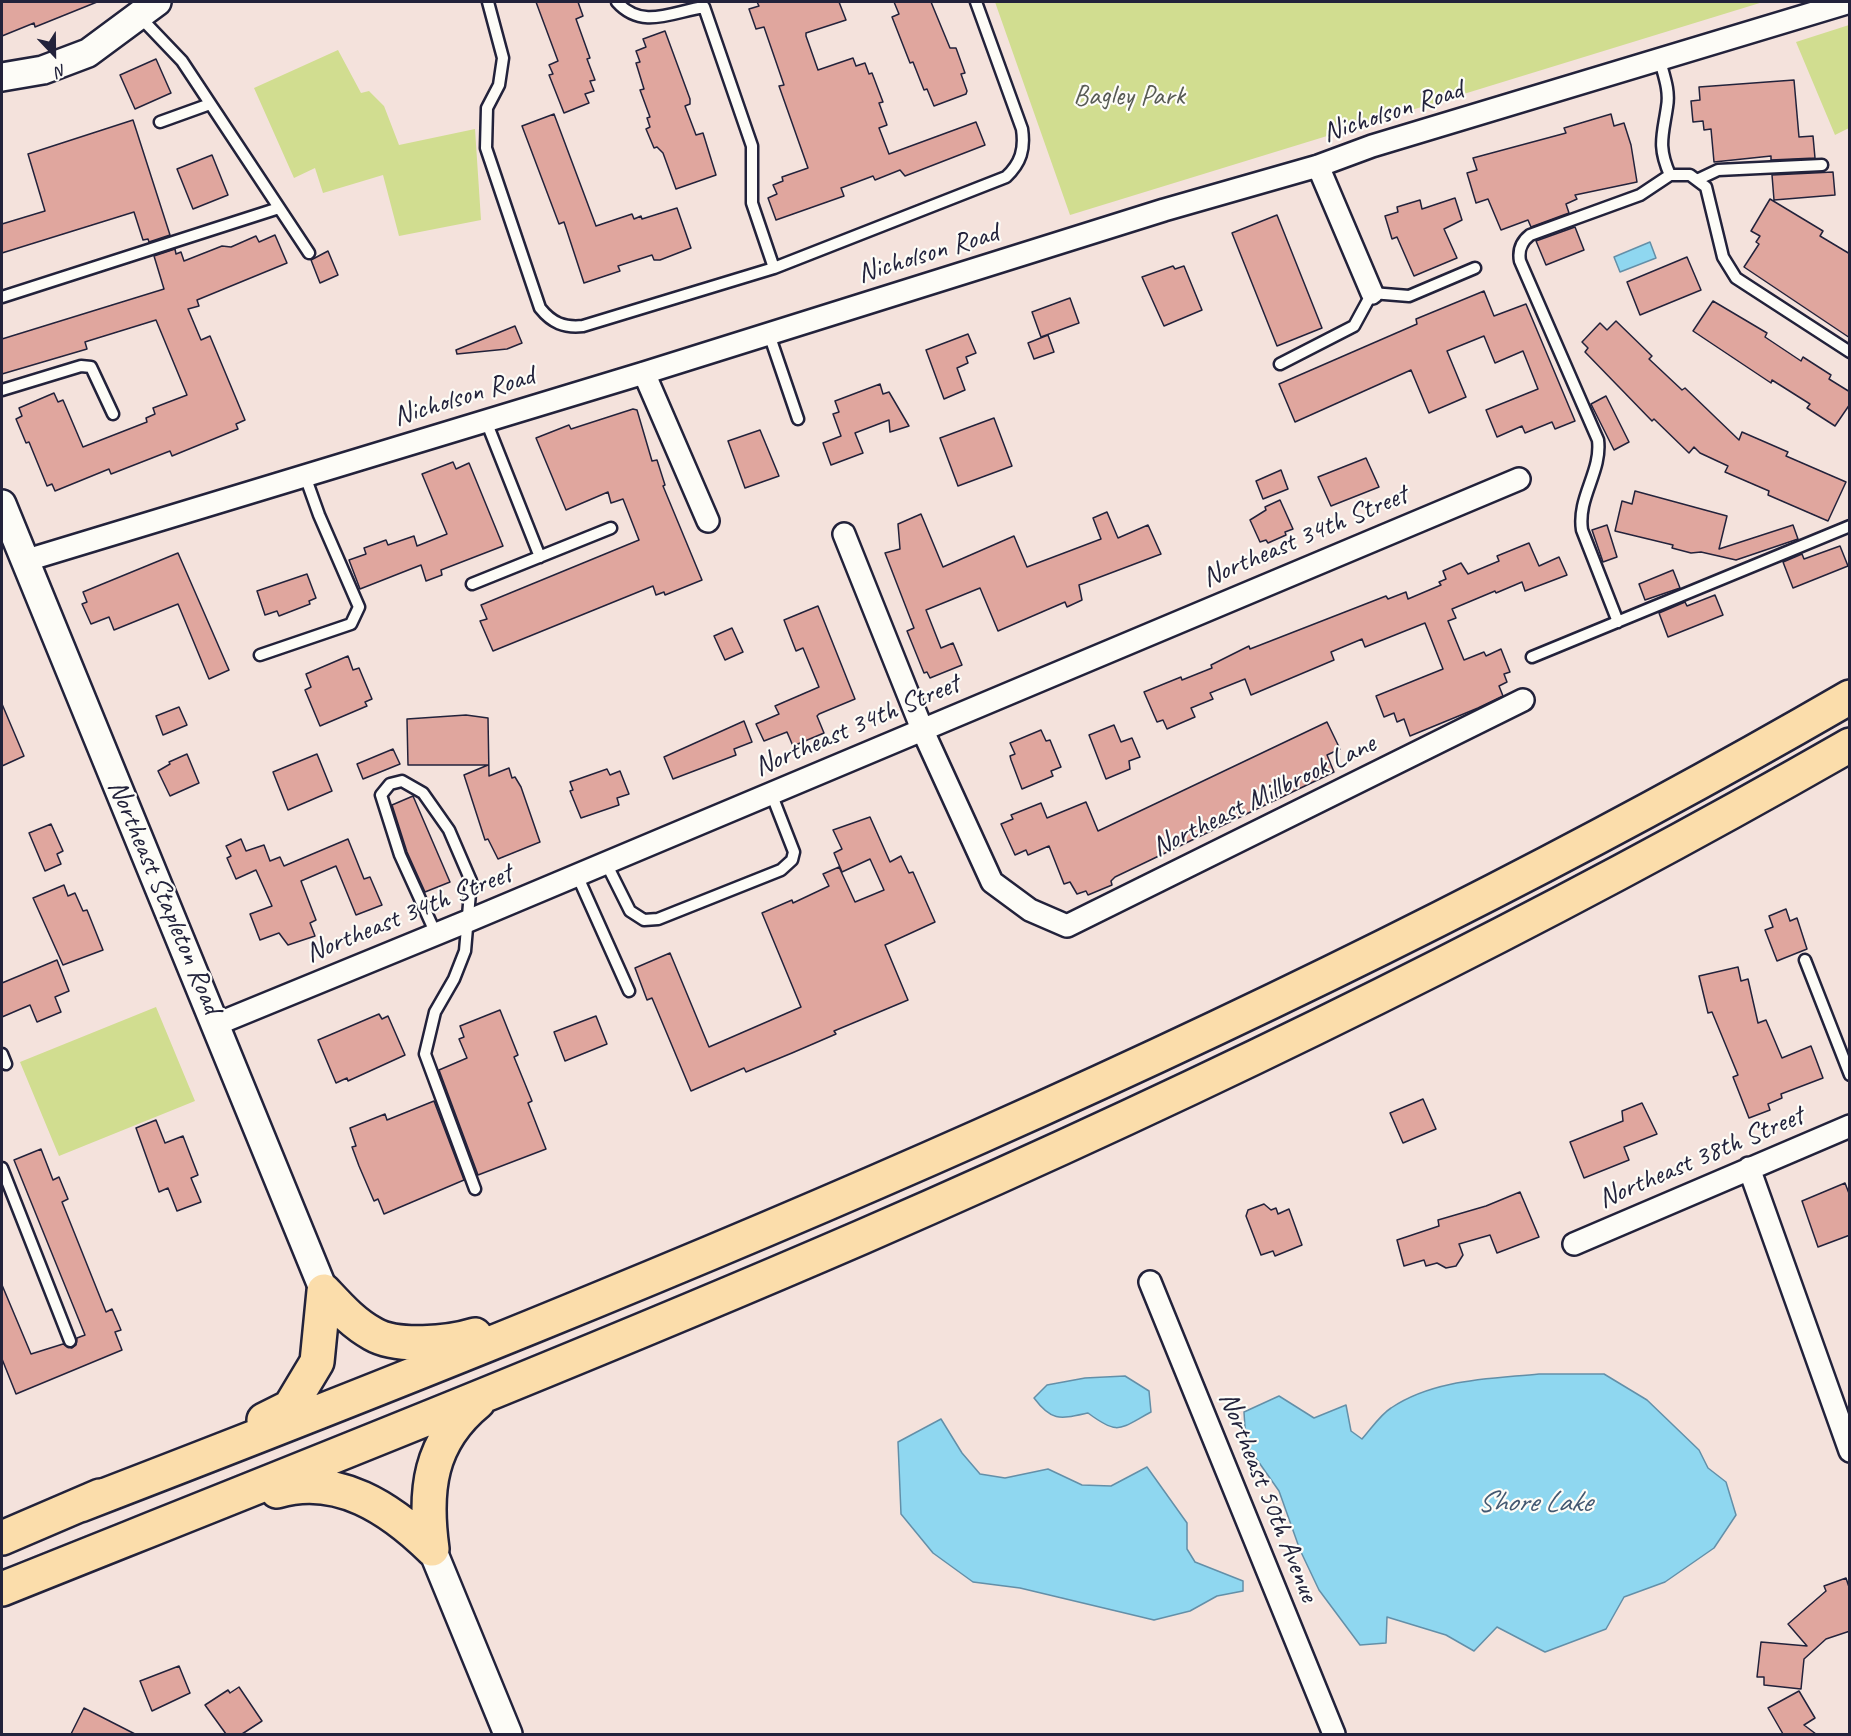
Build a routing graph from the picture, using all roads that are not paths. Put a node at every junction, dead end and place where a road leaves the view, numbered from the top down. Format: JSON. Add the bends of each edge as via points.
{"nodes":[{"id":1,"x":488,"y":2,"type":"edge"},
{"id":2,"x":617,"y":2,"type":"edge"},
{"id":3,"x":976,"y":2,"type":"edge"},
{"id":4,"x":1850,"y":2,"type":"edge"},
{"id":5,"x":148,"y":9,"type":"edge"},
{"id":6,"x":1660,"y":61,"type":"junction"},
{"id":7,"x":2,"y":77,"type":"edge"},
{"id":8,"x":210,"y":104,"type":"junction"},
{"id":9,"x":160,"y":122,"type":"dead end"},
{"id":10,"x":1822,"y":165,"type":"dead end"},
{"id":11,"x":1318,"y":166,"type":"junction"},
{"id":12,"x":1670,"y":175,"type":"junction"},
{"id":13,"x":1699,"y":179,"type":"junction"},
{"id":14,"x":279,"y":208,"type":"junction"},
{"id":15,"x":309,"y":253,"type":"dead end"},
{"id":16,"x":774,"y":267,"type":"junction"},
{"id":17,"x":1475,"y":268,"type":"dead end"},
{"id":18,"x":1372,"y":293,"type":"junction"},
{"id":19,"x":2,"y":297,"type":"edge"},
{"id":20,"x":769,"y":334,"type":"junction"},
{"id":21,"x":1850,"y":352,"type":"edge"},
{"id":22,"x":1280,"y":364,"type":"dead end"},
{"id":23,"x":644,"y":373,"type":"junction"},
{"id":24,"x":2,"y":390,"type":"edge"},
{"id":25,"x":113,"y":414,"type":"dead end"},
{"id":26,"x":798,"y":419,"type":"dead end"},
{"id":27,"x":486,"y":421,"type":"junction"},
{"id":28,"x":305,"y":476,"type":"junction"},
{"id":29,"x":1519,"y":479,"type":"dead end"},
{"id":30,"x":2,"y":504,"type":"edge"},
{"id":31,"x":708,"y":521,"type":"dead end"},
{"id":32,"x":1850,"y":526,"type":"edge"},
{"id":33,"x":610,"y":528,"type":"dead end"},
{"id":34,"x":844,"y":534,"type":"dead end"},
{"id":35,"x":540,"y":556,"type":"junction"},
{"id":36,"x":24,"y":561,"type":"junction"},
{"id":37,"x":472,"y":584,"type":"dead end"},
{"id":38,"x":1618,"y":622,"type":"junction"},
{"id":39,"x":260,"y":655,"type":"dead end"},
{"id":40,"x":1532,"y":657,"type":"dead end"},
{"id":41,"x":1850,"y":697,"type":"edge"},
{"id":42,"x":1523,"y":700,"type":"dead end"},
{"id":43,"x":922,"y":729,"type":"junction"},
{"id":44,"x":1850,"y":745,"type":"edge"},
{"id":45,"x":771,"y":793,"type":"junction"},
{"id":46,"x":606,"y":862,"type":"junction"},
{"id":47,"x":577,"y":875,"type":"junction"},
{"id":48,"x":468,"y":921,"type":"junction"},
{"id":49,"x":436,"y":934,"type":"junction"},
{"id":50,"x":1805,"y":960,"type":"dead end"},
{"id":51,"x":629,"y":991,"type":"dead end"},
{"id":52,"x":217,"y":1024,"type":"junction"},
{"id":53,"x":1850,"y":1075,"type":"edge"},
{"id":54,"x":1850,"y":1126,"type":"edge"},
{"id":55,"x":2,"y":1168,"type":"edge"},
{"id":56,"x":1749,"y":1168,"type":"junction"},
{"id":57,"x":475,"y":1189,"type":"dead end"},
{"id":58,"x":1574,"y":1244,"type":"dead end"},
{"id":59,"x":673,"y":1267,"type":"junction"},
{"id":60,"x":1150,"y":1282,"type":"dead end"},
{"id":61,"x":324,"y":1290,"type":"junction"},
{"id":62,"x":70,"y":1341,"type":"dead end"},
{"id":63,"x":488,"y":1394,"type":"junction"},
{"id":64,"x":1850,"y":1451,"type":"edge"},
{"id":65,"x":80,"y":1505,"type":"junction"},
{"id":66,"x":2,"y":1538,"type":"edge"},
{"id":67,"x":108,"y":1547,"type":"junction"},
{"id":68,"x":432,"y":1550,"type":"junction"},
{"id":69,"x":2,"y":1589,"type":"edge"},
{"id":70,"x":508,"y":1734,"type":"edge"},
{"id":71,"x":1334,"y":1734,"type":"edge"}],
"edges":[{"from":1,"to":16,"type":"lane","via":[[503,58],[499,85],[488,108],[486,148],[538,302],[548,317],[564,326],[583,326]]},
{"from":2,"to":16,"type":"lane","via":[[635,16],[648,20],[704,7],[752,146],[752,203]]},
{"from":3,"to":16,"type":"lane","via":[[1022,129],[1023,149],[1016,168],[994,183]]},
{"from":4,"to":6,"type":"street","name":"Nicholson Road"},
{"from":5,"to":7,"type":"street","via":[[88,52],[43,70]]},
{"from":5,"to":8,"type":"lane"},
{"from":6,"to":11,"type":"street","name":"Nicholson Road","via":[[1372,146]]},
{"from":6,"to":12,"type":"lane","via":[[1667,82],[1660,144]]},
{"from":8,"to":9,"type":"lane"},
{"from":8,"to":14,"type":"lane"},
{"from":10,"to":13,"type":"lane","via":[[1718,170]]},
{"from":11,"to":18,"type":"street"},
{"from":11,"to":20,"type":"street","name":"Nicholson Road"},
{"from":12,"to":13,"type":"lane","via":[[1690,174]]},
{"from":12,"to":38,"type":"lane","via":[[1640,195],[1530,235],[1519,253],[1598,440],[1597,464],[1580,517]]},
{"from":13,"to":21,"type":"lane","via":[[1710,197],[1723,257],[1736,278]]},
{"from":14,"to":15,"type":"lane"},
{"from":14,"to":19,"type":"lane"},
{"from":17,"to":18,"type":"lane","via":[[1409,296]]},
{"from":18,"to":22,"type":"lane","via":[[1354,326]]},
{"from":20,"to":23,"type":"street","name":"Nicholson Road"},
{"from":20,"to":26,"type":"lane"},
{"from":23,"to":27,"type":"street","name":"Nicholson Road"},
{"from":23,"to":31,"type":"street"},
{"from":24,"to":25,"type":"lane","via":[[81,366],[92,367]]},
{"from":27,"to":28,"type":"street","name":"Nicholson Road"},
{"from":27,"to":35,"type":"lane"},
{"from":28,"to":36,"type":"street","name":"Nicholson Road"},
{"from":28,"to":39,"type":"lane","via":[[359,607],[351,624]]},
{"from":29,"to":43,"type":"street","name":"Northeast 34th Street"},
{"from":30,"to":36,"type":"street","name":"Northeast Stapleton Road"},
{"from":32,"to":38,"type":"lane"},
{"from":33,"to":35,"type":"lane"},
{"from":34,"to":43,"type":"street"},
{"from":35,"to":37,"type":"lane"},
{"from":36,"to":52,"type":"street","name":"Northeast Stapleton Road"},
{"from":38,"to":40,"type":"lane"},
{"from":41,"to":59,"type":"highway","via":[[1582,844],[1299,988],[931,1160]]},
{"from":42,"to":43,"type":"street","name":"Northeast Millbrook Lane","via":[[1067,926],[1030,910],[992,882]]},
{"from":43,"to":45,"type":"street","name":"Northeast 34th Street"},
{"from":44,"to":63,"type":"highway","via":[[1562,903],[1207,1080],[860,1238]]},
{"from":45,"to":46,"type":"street","name":"Northeast 34th Street"},
{"from":45,"to":46,"type":"lane","via":[[794,852],[792,861],[781,870],[658,919],[644,920],[630,911]]},
{"from":46,"to":47,"type":"street","name":"Northeast 34th Street"},
{"from":47,"to":48,"type":"street","name":"Northeast 34th Street"},
{"from":47,"to":51,"type":"lane"},
{"from":48,"to":49,"type":"street","name":"Northeast 34th Street"},
{"from":48,"to":49,"type":"lane","via":[[471,881],[449,830],[423,793],[402,781],[390,783],[381,795],[400,855]]},
{"from":48,"to":57,"type":"lane","via":[[465,951],[435,1012],[425,1054]]},
{"from":49,"to":52,"type":"street","name":"Northeast 34th Street"},
{"from":50,"to":53,"type":"lane"},
{"from":52,"to":61,"type":"street","name":"Northeast Stapleton Road"},
{"from":54,"to":56,"type":"street","name":"Northeast 38th Street"},
{"from":55,"to":62,"type":"lane"},
{"from":56,"to":58,"type":"street","name":"Northeast 38th Street"},
{"from":56,"to":64,"type":"street"},
{"from":59,"to":61,"type":"highway","via":[[471,1336],[431,1343],[376,1336],[351,1320]]},
{"from":59,"to":65,"type":"highway","via":[[367,1395]]},
{"from":60,"to":71,"type":"street","name":"Northeast 50th Avenue"},
{"from":61,"to":65,"type":"highway","via":[[318,1362],[290,1407]]},
{"from":63,"to":67,"type":"highway"},
{"from":63,"to":68,"type":"highway","via":[[458,1422],[434,1467],[427,1515]]},
{"from":65,"to":66,"type":"highway"},
{"from":67,"to":68,"type":"highway","via":[[284,1489],[318,1485],[348,1492],[377,1505],[404,1522]]},
{"from":67,"to":69,"type":"highway"},
{"from":68,"to":70,"type":"street"}]}
